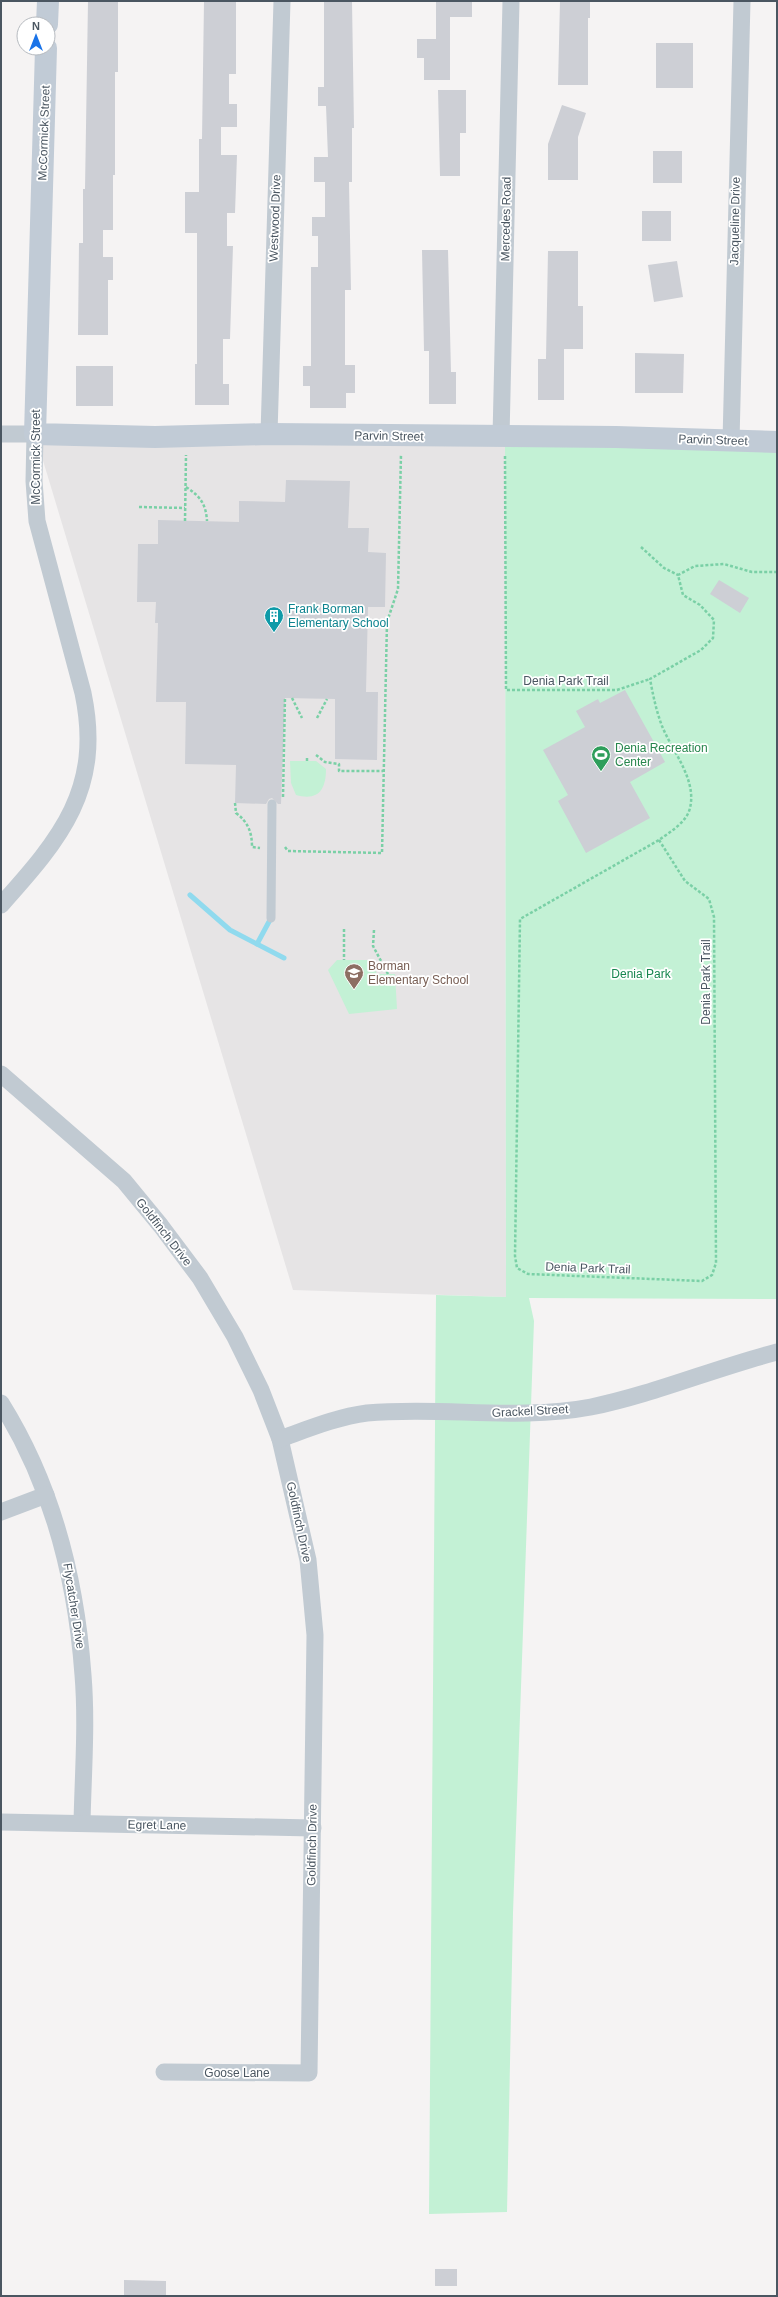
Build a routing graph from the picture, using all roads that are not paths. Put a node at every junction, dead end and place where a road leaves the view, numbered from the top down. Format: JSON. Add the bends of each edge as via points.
{"nodes":[{"id":1,"x":48,"y":1,"type":"edge"},
{"id":2,"x":282,"y":1,"type":"edge"},
{"id":3,"x":511,"y":1,"type":"edge"},
{"id":4,"x":742,"y":1,"type":"edge"},
{"id":5,"x":47,"y":16,"type":"edge"},
{"id":6,"x":46,"y":56,"type":"edge"},
{"id":7,"x":1,"y":434,"type":"edge"},
{"id":8,"x":35,"y":434,"type":"junction"},
{"id":9,"x":270,"y":434,"type":"junction"},
{"id":10,"x":503,"y":437,"type":"junction"},
{"id":11,"x":731,"y":440,"type":"junction"},
{"id":12,"x":777,"y":442,"type":"edge"},
{"id":13,"x":272,"y":804,"type":"dead end"},
{"id":14,"x":1,"y":905,"type":"edge"},
{"id":15,"x":271,"y":918,"type":"dead end"},
{"id":16,"x":1,"y":1074,"type":"edge"},
{"id":17,"x":777,"y":1352,"type":"edge"},
{"id":18,"x":1,"y":1403,"type":"edge"},
{"id":19,"x":280,"y":1439,"type":"junction"},
{"id":20,"x":46,"y":1495,"type":"junction"},
{"id":21,"x":1,"y":1512,"type":"edge"},
{"id":22,"x":1,"y":1822,"type":"edge"},
{"id":23,"x":82,"y":1823,"type":"junction"},
{"id":24,"x":313,"y":1828,"type":"junction"},
{"id":25,"x":164,"y":2072,"type":"dead end"},
{"id":26,"x":310,"y":2073,"type":"joint"}],
"edges":[{"from":1,"to":5,"type":"street"},
{"from":2,"to":9,"type":"street","name":"Westwood Drive"},
{"from":3,"to":10,"type":"street","name":"Mercedes Road"},
{"from":4,"to":11,"type":"street","name":"Jacqueline Drive"},
{"from":6,"to":8,"type":"street","name":"McCormick Street"},
{"from":7,"to":8,"type":"street","name":"Parvin Street"},
{"from":8,"to":9,"type":"street","name":"Parvin Street","via":[[155,437]]},
{"from":8,"to":14,"type":"street","name":"McCormick Street","via":[[34,481],[37,521],[84,693],[89,738],[81,787],[59,836],[44,857]]},
{"from":9,"to":10,"type":"street","name":"Parvin Street"},
{"from":10,"to":11,"type":"street","name":"Parvin Street"},
{"from":11,"to":12,"type":"street","name":"Parvin Street"},
{"from":13,"to":15,"type":"lane"},
{"from":16,"to":19,"type":"street","name":"Goldfinch Drive","via":[[124,1181],[170,1238],[200,1278],[235,1337],[261,1390]]},
{"from":17,"to":19,"type":"street","name":"Grackel Street","via":[[590,1407],[519,1414],[365,1414],[330,1421]]},
{"from":18,"to":20,"type":"street","name":"Flycatcher Drive"},
{"from":19,"to":24,"type":"street","name":"Goldfinch Drive","via":[[299,1514],[313,1601]]},
{"from":20,"to":21,"type":"street"},
{"from":20,"to":23,"type":"street","name":"Flycatcher Drive","via":[[69,1567],[80,1644],[84,1698]]},
{"from":22,"to":23,"type":"street","name":"Egret Lane"},
{"from":23,"to":24,"type":"street","name":"Egret Lane"},
{"from":24,"to":26,"type":"street","name":"Goldfinch Drive"},
{"from":25,"to":26,"type":"street","name":"Goose Lane"}]}
